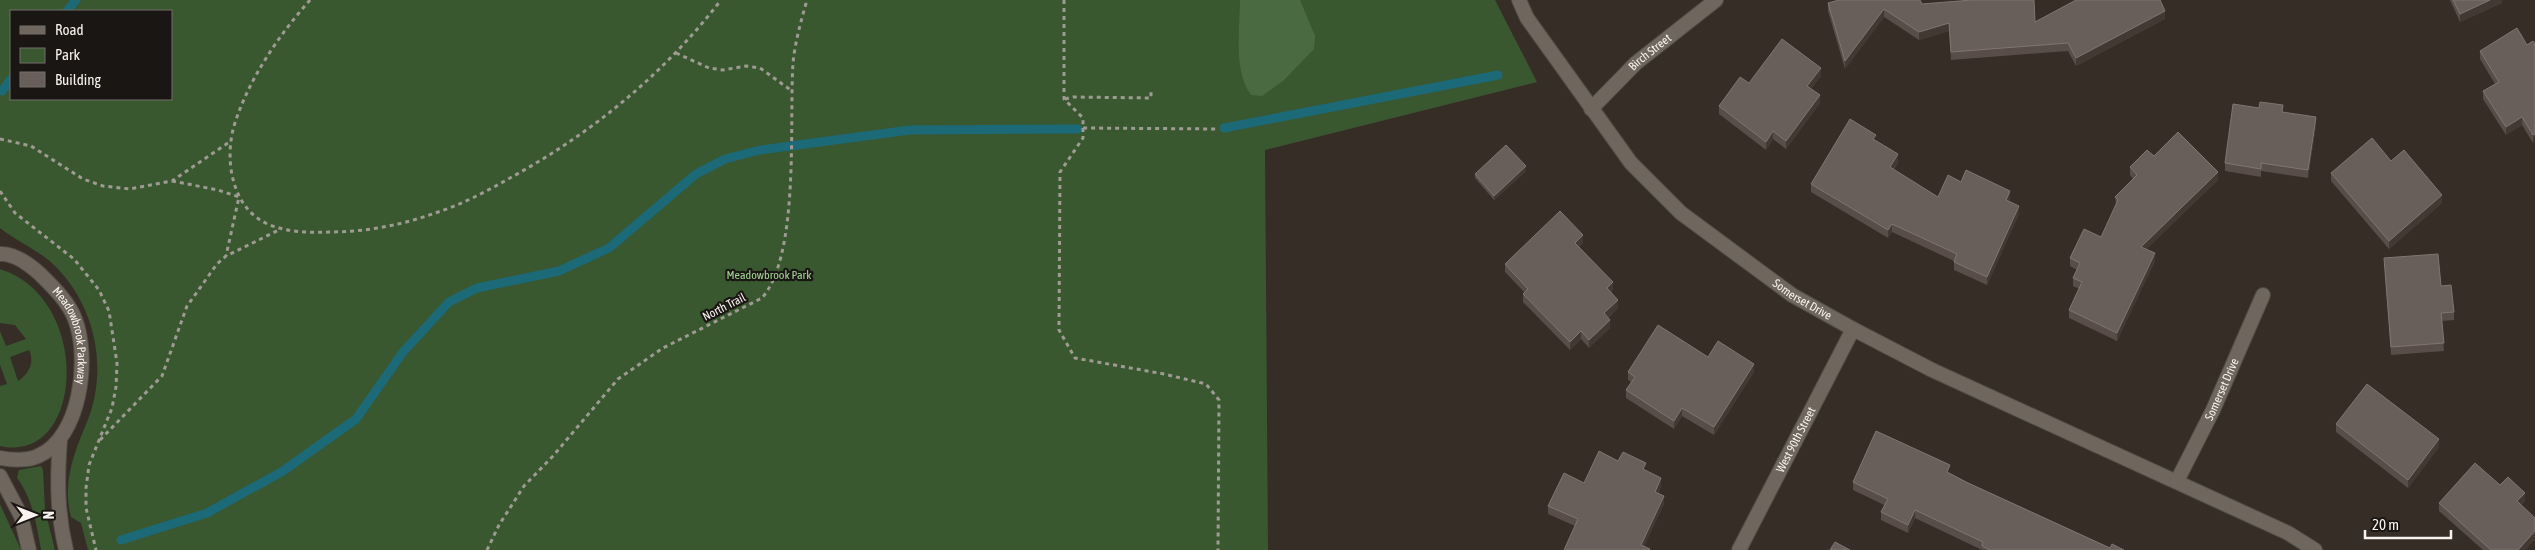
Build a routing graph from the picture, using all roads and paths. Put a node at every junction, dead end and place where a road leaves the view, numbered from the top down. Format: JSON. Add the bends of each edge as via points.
{"nodes":[{"id":1,"x":310,"y":0,"type":"edge"},
{"id":2,"x":721,"y":0,"type":"edge"},
{"id":3,"x":806,"y":0,"type":"edge"},
{"id":4,"x":1064,"y":0,"type":"edge"},
{"id":5,"x":1518,"y":0,"type":"edge"},
{"id":6,"x":1716,"y":0,"type":"edge"},
{"id":7,"x":676,"y":53,"type":"junction"},
{"id":8,"x":792,"y":91,"type":"junction"},
{"id":9,"x":1151,"y":92,"type":"dead end"},
{"id":10,"x":1064,"y":99,"type":"junction"},
{"id":11,"x":1592,"y":109,"type":"junction"},
{"id":12,"x":1083,"y":128,"type":"junction"},
{"id":13,"x":1218,"y":129,"type":"dead end"},
{"id":14,"x":0,"y":139,"type":"edge"},
{"id":15,"x":231,"y":141,"type":"junction"},
{"id":16,"x":172,"y":181,"type":"junction"},
{"id":17,"x":239,"y":198,"type":"junction"},
{"id":18,"x":282,"y":228,"type":"junction"},
{"id":19,"x":2,"y":252,"type":"edge"},
{"id":20,"x":226,"y":256,"type":"junction"},
{"id":21,"x":2263,"y":295,"type":"dead end"},
{"id":22,"x":1853,"y":329,"type":"junction"},
{"id":23,"x":60,"y":440,"type":"junction"},
{"id":24,"x":99,"y":442,"type":"dead end"},
{"id":25,"x":0,"y":458,"type":"edge"},
{"id":26,"x":0,"y":476,"type":"edge"},
{"id":27,"x":2177,"y":481,"type":"junction"},
{"id":28,"x":29,"y":550,"type":"edge"},
{"id":29,"x":66,"y":550,"type":"edge"},
{"id":30,"x":487,"y":550,"type":"edge"},
{"id":31,"x":1218,"y":550,"type":"edge"},
{"id":32,"x":1739,"y":550,"type":"edge"},
{"id":33,"x":2315,"y":550,"type":"edge"}],
"edges":[{"from":1,"to":15,"type":"path","via":[[284,32],[255,79],[239,113]]},
{"from":2,"to":7,"type":"path"},
{"from":3,"to":8,"type":"path","name":"North Trail","via":[[793,62]]},
{"from":4,"to":10,"type":"path"},
{"from":5,"to":11,"type":"street","name":"Somerset Drive","via":[[1527,18]]},
{"from":6,"to":11,"type":"street","name":"Birch Street","via":[[1636,63]]},
{"from":7,"to":8,"type":"path","via":[[709,68],[760,68]]},
{"from":7,"to":18,"type":"path","via":[[627,99],[571,142],[472,198],[399,225],[338,232]]},
{"from":8,"to":30,"type":"path","name":"North Trail","via":[[786,236],[779,268],[770,288],[762,298],[663,348],[618,379],[524,486],[499,524]]},
{"from":9,"to":10,"type":"path","via":[[1151,98]]},
{"from":10,"to":12,"type":"path","via":[[1083,118]]},
{"from":11,"to":22,"type":"street","name":"Somerset Drive","via":[[1631,163],[1681,213],[1792,295]]},
{"from":12,"to":13,"type":"path"},
{"from":12,"to":31,"type":"path","via":[[1083,138],[1060,172],[1059,330],[1076,358],[1206,384],[1219,400]]},
{"from":14,"to":16,"type":"path","via":[[30,146],[83,179],[103,186],[130,189]]},
{"from":15,"to":16,"type":"path"},
{"from":15,"to":17,"type":"path","via":[[232,177]]},
{"from":16,"to":17,"type":"path","via":[[218,190]]},
{"from":17,"to":18,"type":"path","via":[[256,217]]},
{"from":17,"to":20,"type":"path"},
{"from":18,"to":20,"type":"path"},
{"from":19,"to":23,"type":"street","name":"Meadowbrook Parkway","via":[[32,267],[57,290],[75,318],[82,347],[83,377],[74,411]]},
{"from":20,"to":24,"type":"path","via":[[187,306],[162,376]]},
{"from":21,"to":27,"type":"street","name":"Somerset Drive","via":[[2213,410]]},
{"from":22,"to":27,"type":"street","name":"Somerset Drive","via":[[1932,370]]},
{"from":22,"to":32,"type":"street","name":"West 90th Street"},
{"from":23,"to":25,"type":"street","name":"Meadowbrook Parkway","via":[[38,457]]},
{"from":23,"to":29,"type":"street","name":"Meadowbrook Parkway","via":[[58,504]]},
{"from":26,"to":28,"type":"street","via":[[21,516]]},
{"from":27,"to":33,"type":"street","name":"Somerset Drive","via":[[2288,533]]}]}
